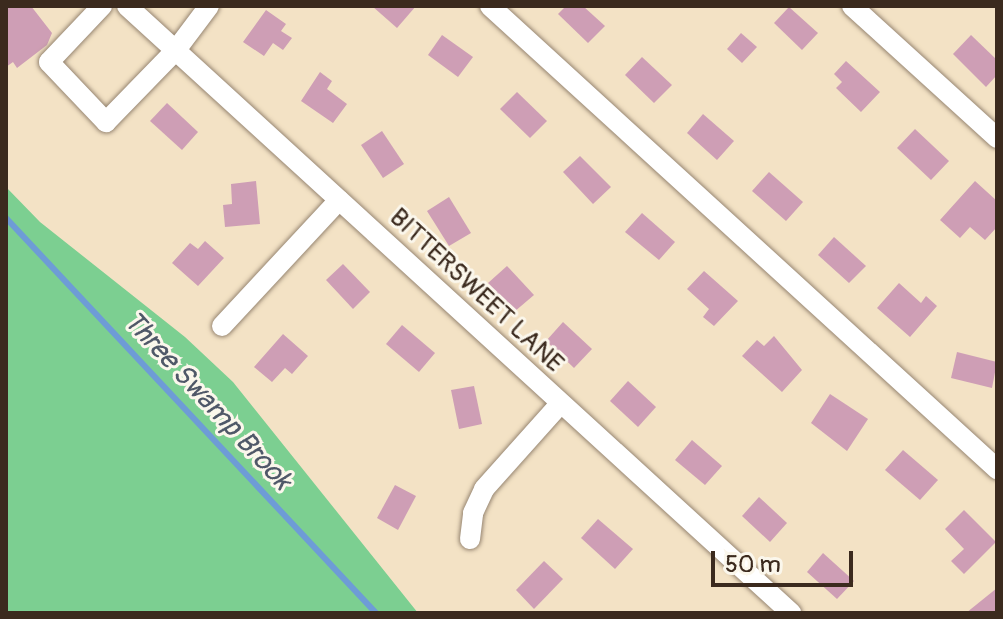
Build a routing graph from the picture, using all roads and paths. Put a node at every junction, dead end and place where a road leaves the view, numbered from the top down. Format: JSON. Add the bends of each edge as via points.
{"nodes":[{"id":1,"x":102,"y":6,"type":"edge"},
{"id":2,"x":127,"y":6,"type":"edge"},
{"id":3,"x":209,"y":6,"type":"edge"},
{"id":4,"x":490,"y":6,"type":"edge"},
{"id":5,"x":852,"y":6,"type":"edge"},
{"id":6,"x":176,"y":50,"type":"junction"},
{"id":7,"x":997,"y":138,"type":"edge"},
{"id":8,"x":339,"y":200,"type":"junction"},
{"id":9,"x":222,"y":326,"type":"dead end"},
{"id":10,"x":560,"y":404,"type":"junction"},
{"id":11,"x":994,"y":459,"type":"edge"},
{"id":12,"x":470,"y":539,"type":"dead end"},
{"id":13,"x":791,"y":613,"type":"edge"}],
"edges":[{"from":1,"to":6,"type":"street","via":[[49,62],[106,122]]},
{"from":2,"to":6,"type":"street","name":"BITTERSWEET LANE"},
{"from":3,"to":6,"type":"street"},
{"from":4,"to":11,"type":"street"},
{"from":5,"to":7,"type":"street"},
{"from":6,"to":8,"type":"street","name":"BITTERSWEET LANE"},
{"from":8,"to":9,"type":"street"},
{"from":8,"to":10,"type":"street","name":"BITTERSWEET LANE"},
{"from":10,"to":12,"type":"street","via":[[484,489],[473,513]]},
{"from":10,"to":13,"type":"street","name":"BITTERSWEET LANE"}]}
